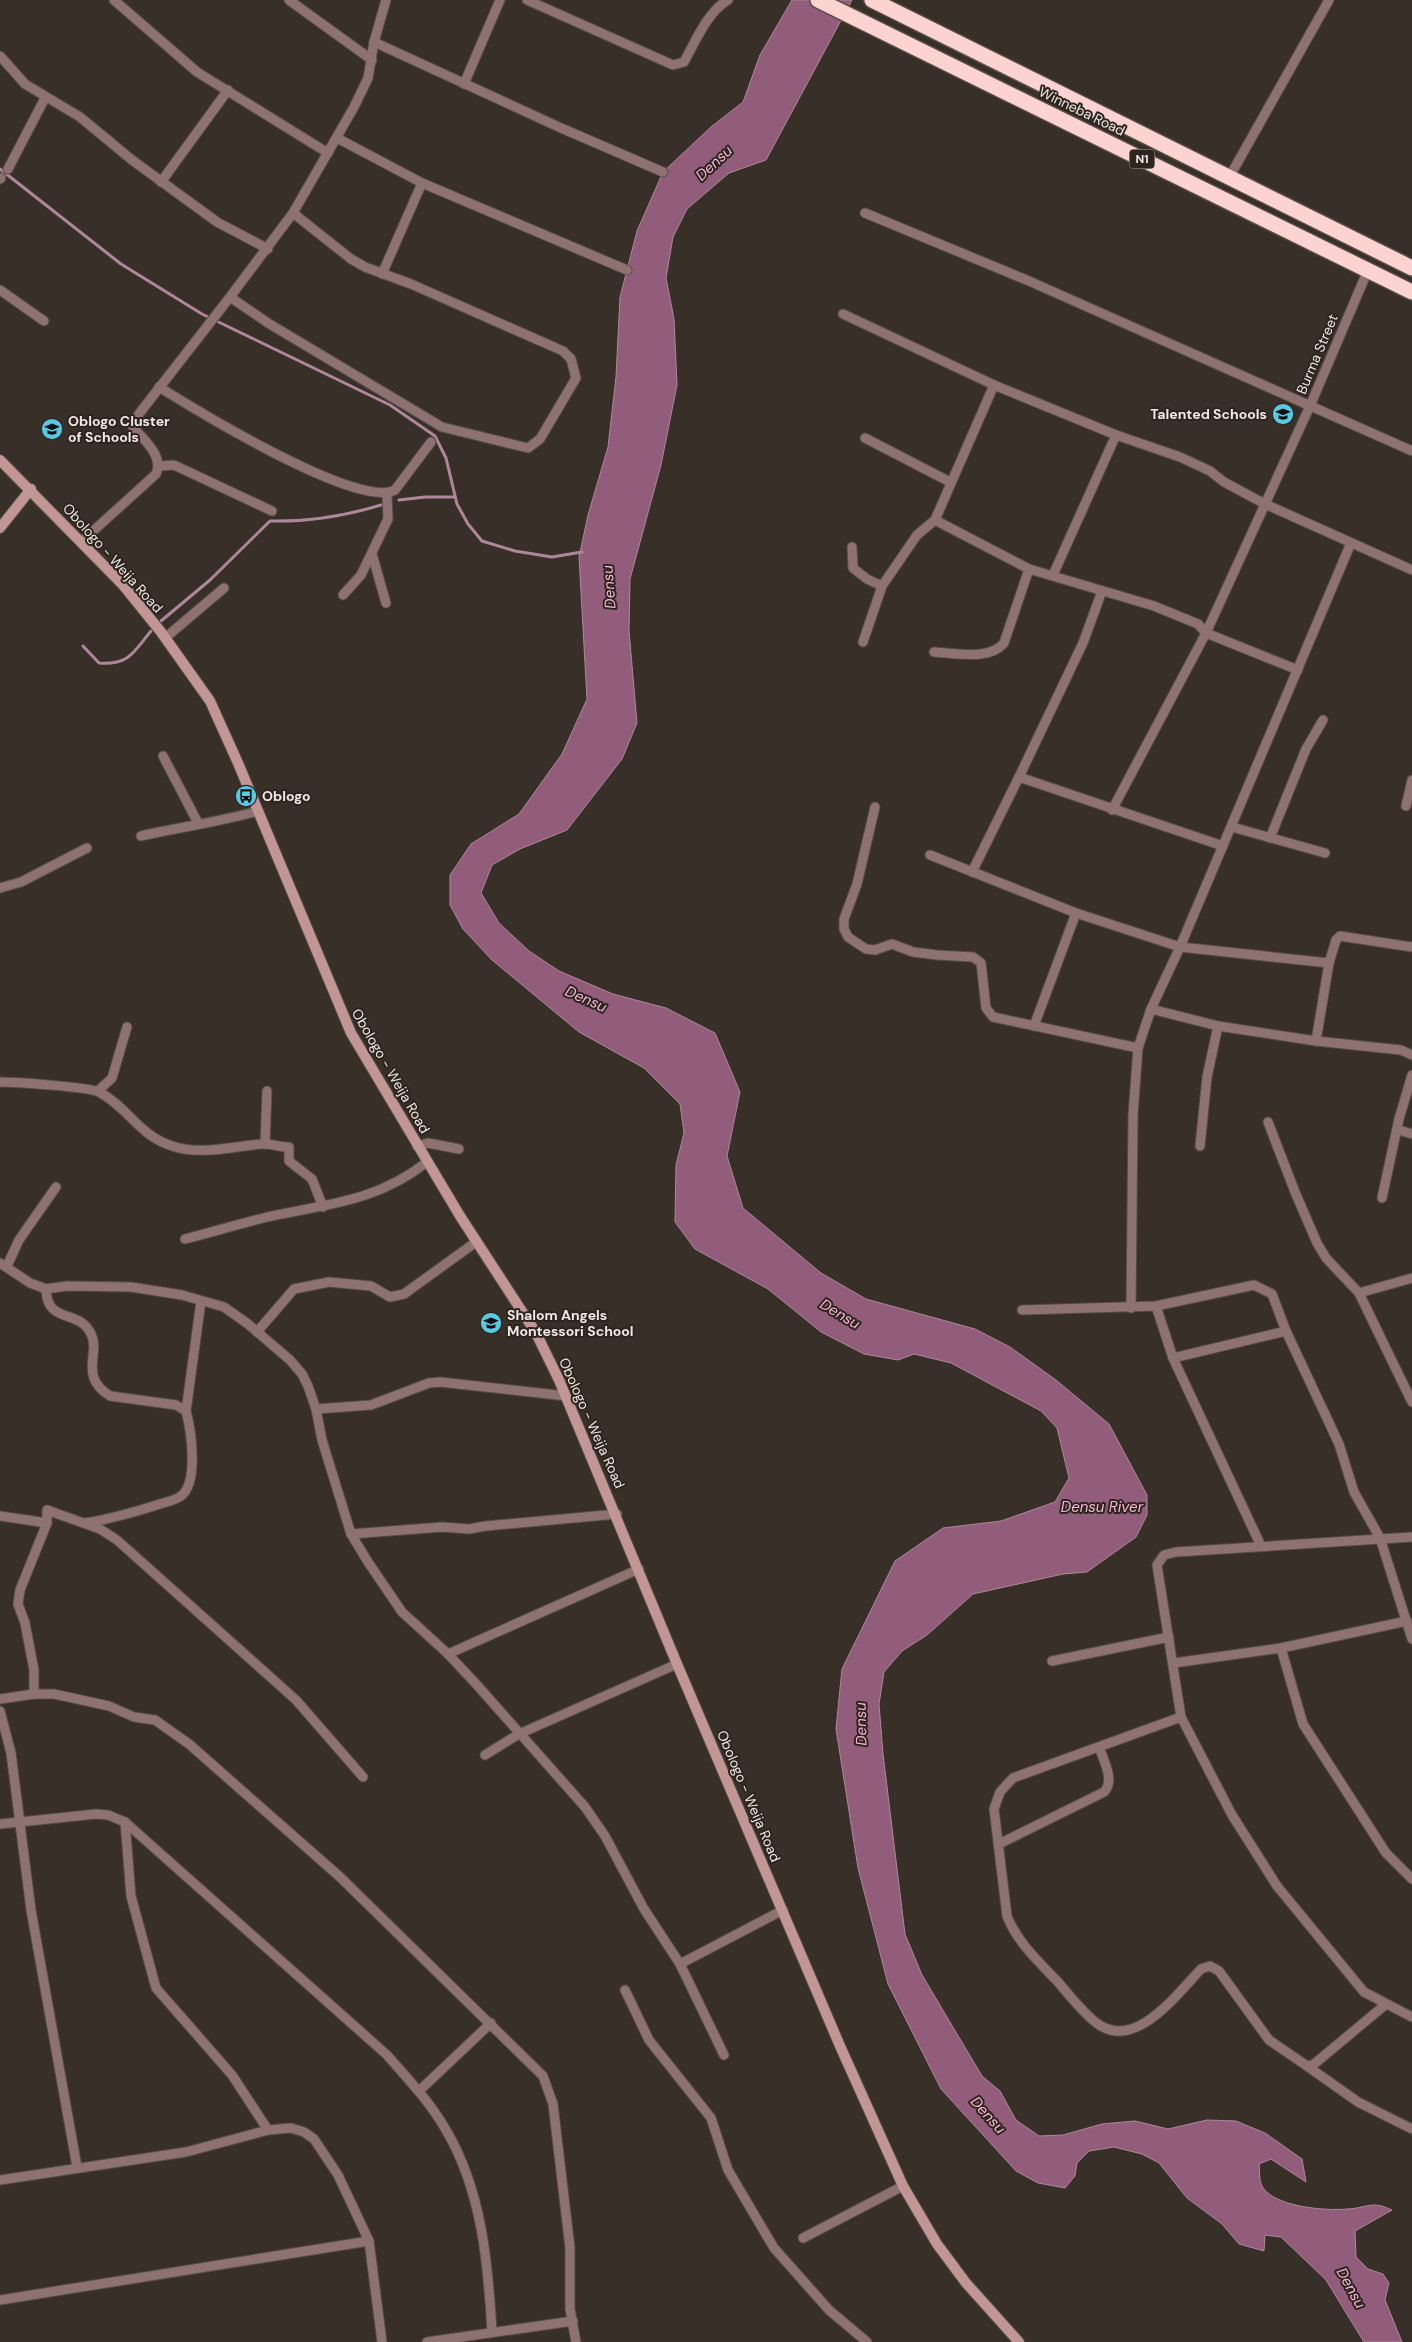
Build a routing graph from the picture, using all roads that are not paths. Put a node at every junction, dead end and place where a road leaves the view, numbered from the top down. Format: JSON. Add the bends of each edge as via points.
{"nodes":[{"id":1,"x":114,"y":0,"type":"edge"},
{"id":2,"x":289,"y":0,"type":"edge"},
{"id":3,"x":386,"y":0,"type":"edge"},
{"id":4,"x":500,"y":0,"type":"edge"},
{"id":5,"x":528,"y":0,"type":"edge"},
{"id":6,"x":728,"y":0,"type":"edge"},
{"id":7,"x":818,"y":0,"type":"edge"},
{"id":8,"x":1329,"y":0,"type":"edge"},
{"id":9,"x":877,"y":2,"type":"edge"},
{"id":10,"x":374,"y":42,"type":"junction"},
{"id":11,"x":0,"y":56,"type":"edge"},
{"id":12,"x":372,"y":60,"type":"junction"},
{"id":13,"x":464,"y":84,"type":"junction"},
{"id":14,"x":228,"y":90,"type":"junction"},
{"id":15,"x":45,"y":98,"type":"junction"},
{"id":16,"x":337,"y":138,"type":"junction"},
{"id":17,"x":328,"y":153,"type":"junction"},
{"id":18,"x":8,"y":169,"type":"dead end"},
{"id":19,"x":663,"y":172,"type":"dead end"},
{"id":20,"x":1230,"y":176,"type":"junction"},
{"id":21,"x":161,"y":182,"type":"junction"},
{"id":22,"x":422,"y":182,"type":"junction"},
{"id":23,"x":293,"y":213,"type":"junction"},
{"id":24,"x":865,"y":213,"type":"dead end"},
{"id":25,"x":268,"y":249,"type":"junction"},
{"id":26,"x":1412,"y":268,"type":"edge"},
{"id":27,"x":627,"y":270,"type":"dead end"},
{"id":28,"x":1368,"y":270,"type":"junction"},
{"id":29,"x":382,"y":274,"type":"junction"},
{"id":30,"x":0,"y":290,"type":"edge"},
{"id":31,"x":1412,"y":292,"type":"edge"},
{"id":32,"x":230,"y":297,"type":"junction"},
{"id":33,"x":843,"y":314,"type":"dead end"},
{"id":34,"x":44,"y":321,"type":"dead end"},
{"id":35,"x":994,"y":385,"type":"junction"},
{"id":36,"x":158,"y":387,"type":"junction"},
{"id":37,"x":1310,"y":406,"type":"junction"},
{"id":38,"x":1116,"y":435,"type":"junction"},
{"id":39,"x":865,"y":438,"type":"dead end"},
{"id":40,"x":431,"y":442,"type":"dead end"},
{"id":41,"x":1412,"y":451,"type":"edge"},
{"id":42,"x":0,"y":460,"type":"edge"},
{"id":43,"x":160,"y":466,"type":"junction"},
{"id":44,"x":950,"y":482,"type":"junction"},
{"id":45,"x":31,"y":489,"type":"junction"},
{"id":46,"x":387,"y":495,"type":"junction"},
{"id":47,"x":1265,"y":504,"type":"junction"},
{"id":48,"x":272,"y":511,"type":"dead end"},
{"id":49,"x":935,"y":520,"type":"junction"},
{"id":50,"x":0,"y":528,"type":"edge"},
{"id":51,"x":81,"y":542,"type":"junction"},
{"id":52,"x":1351,"y":543,"type":"junction"},
{"id":53,"x":852,"y":547,"type":"dead end"},
{"id":54,"x":372,"y":554,"type":"junction"},
{"id":55,"x":1029,"y":569,"type":"junction"},
{"id":56,"x":1412,"y":570,"type":"edge"},
{"id":57,"x":1053,"y":575,"type":"junction"},
{"id":58,"x":882,"y":586,"type":"junction"},
{"id":59,"x":224,"y":588,"type":"dead end"},
{"id":60,"x":1102,"y":591,"type":"junction"},
{"id":61,"x":343,"y":595,"type":"dead end"},
{"id":62,"x":386,"y":603,"type":"dead end"},
{"id":63,"x":1206,"y":633,"type":"junction"},
{"id":64,"x":165,"y":638,"type":"junction"},
{"id":65,"x":863,"y":642,"type":"dead end"},
{"id":66,"x":934,"y":652,"type":"dead end"},
{"id":67,"x":1298,"y":670,"type":"junction"},
{"id":68,"x":1323,"y":720,"type":"dead end"},
{"id":69,"x":163,"y":756,"type":"dead end"},
{"id":70,"x":1019,"y":777,"type":"junction"},
{"id":71,"x":1412,"y":780,"type":"edge"},
{"id":72,"x":1406,"y":806,"type":"dead end"},
{"id":73,"x":875,"y":807,"type":"dead end"},
{"id":74,"x":1112,"y":810,"type":"junction"},
{"id":75,"x":258,"y":812,"type":"junction"},
{"id":76,"x":198,"y":823,"type":"junction"},
{"id":77,"x":1232,"y":827,"type":"junction"},
{"id":78,"x":141,"y":836,"type":"dead end"},
{"id":79,"x":1270,"y":838,"type":"junction"},
{"id":80,"x":1222,"y":846,"type":"junction"},
{"id":81,"x":87,"y":848,"type":"dead end"},
{"id":82,"x":1325,"y":854,"type":"dead end"},
{"id":83,"x":930,"y":855,"type":"dead end"},
{"id":84,"x":972,"y":872,"type":"junction"},
{"id":85,"x":0,"y":888,"type":"edge"},
{"id":86,"x":1076,"y":913,"type":"junction"},
{"id":87,"x":1180,"y":947,"type":"junction"},
{"id":88,"x":1412,"y":948,"type":"edge"},
{"id":89,"x":1329,"y":963,"type":"junction"},
{"id":90,"x":1151,"y":1008,"type":"junction"},
{"id":91,"x":1034,"y":1026,"type":"junction"},
{"id":92,"x":1218,"y":1026,"type":"junction"},
{"id":93,"x":127,"y":1027,"type":"dead end"},
{"id":94,"x":1316,"y":1041,"type":"junction"},
{"id":95,"x":1138,"y":1048,"type":"junction"},
{"id":96,"x":1412,"y":1054,"type":"edge"},
{"id":97,"x":1412,"y":1075,"type":"edge"},
{"id":98,"x":0,"y":1082,"type":"edge"},
{"id":99,"x":267,"y":1091,"type":"dead end"},
{"id":100,"x":98,"y":1092,"type":"junction"},
{"id":101,"x":1268,"y":1122,"type":"dead end"},
{"id":102,"x":1399,"y":1130,"type":"junction"},
{"id":103,"x":1412,"y":1134,"type":"edge"},
{"id":104,"x":265,"y":1144,"type":"junction"},
{"id":105,"x":417,"y":1146,"type":"junction"},
{"id":106,"x":1200,"y":1146,"type":"dead end"},
{"id":107,"x":459,"y":1149,"type":"dead end"},
{"id":108,"x":428,"y":1162,"type":"junction"},
{"id":109,"x":56,"y":1187,"type":"dead end"},
{"id":110,"x":1382,"y":1198,"type":"dead end"},
{"id":111,"x":323,"y":1208,"type":"junction"},
{"id":112,"x":185,"y":1239,"type":"dead end"},
{"id":113,"x":476,"y":1242,"type":"junction"},
{"id":114,"x":3,"y":1265,"type":"edge"},
{"id":115,"x":1412,"y":1278,"type":"edge"},
{"id":116,"x":46,"y":1289,"type":"junction"},
{"id":117,"x":1359,"y":1293,"type":"junction"},
{"id":118,"x":202,"y":1301,"type":"junction"},
{"id":119,"x":1156,"y":1306,"type":"junction"},
{"id":120,"x":1131,"y":1308,"type":"junction"},
{"id":121,"x":1022,"y":1310,"type":"dead end"},
{"id":122,"x":1286,"y":1331,"type":"junction"},
{"id":123,"x":257,"y":1332,"type":"junction"},
{"id":124,"x":1173,"y":1358,"type":"junction"},
{"id":125,"x":566,"y":1396,"type":"junction"},
{"id":126,"x":1412,"y":1402,"type":"edge"},
{"id":127,"x":316,"y":1409,"type":"junction"},
{"id":128,"x":186,"y":1411,"type":"junction"},
{"id":129,"x":617,"y":1514,"type":"junction"},
{"id":130,"x":0,"y":1516,"type":"edge"},
{"id":131,"x":47,"y":1523,"type":"junction"},
{"id":132,"x":83,"y":1524,"type":"junction"},
{"id":133,"x":351,"y":1534,"type":"junction"},
{"id":134,"x":1412,"y":1537,"type":"edge"},
{"id":135,"x":1380,"y":1538,"type":"junction"},
{"id":136,"x":1261,"y":1546,"type":"junction"},
{"id":137,"x":639,"y":1569,"type":"junction"},
{"id":138,"x":1407,"y":1621,"type":"junction"},
{"id":139,"x":1169,"y":1636,"type":"junction"},
{"id":140,"x":1412,"y":1638,"type":"edge"},
{"id":141,"x":1282,"y":1648,"type":"junction"},
{"id":142,"x":448,"y":1654,"type":"junction"},
{"id":143,"x":1052,"y":1660,"type":"dead end"},
{"id":144,"x":1174,"y":1663,"type":"junction"},
{"id":145,"x":677,"y":1664,"type":"junction"},
{"id":146,"x":34,"y":1694,"type":"junction"},
{"id":147,"x":0,"y":1699,"type":"edge"},
{"id":148,"x":0,"y":1711,"type":"edge"},
{"id":149,"x":1181,"y":1717,"type":"junction"},
{"id":150,"x":519,"y":1734,"type":"junction"},
{"id":151,"x":1100,"y":1748,"type":"junction"},
{"id":152,"x":485,"y":1755,"type":"dead end"},
{"id":153,"x":363,"y":1776,"type":"dead end"},
{"id":154,"x":21,"y":1821,"type":"junction"},
{"id":155,"x":125,"y":1822,"type":"junction"},
{"id":156,"x":0,"y":1824,"type":"edge"},
{"id":157,"x":999,"y":1844,"type":"junction"},
{"id":158,"x":1412,"y":1879,"type":"edge"},
{"id":159,"x":783,"y":1910,"type":"junction"},
{"id":160,"x":680,"y":1964,"type":"junction"},
{"id":161,"x":625,"y":1990,"type":"dead end"},
{"id":162,"x":1385,"y":2004,"type":"junction"},
{"id":163,"x":1412,"y":2018,"type":"edge"},
{"id":164,"x":491,"y":2023,"type":"junction"},
{"id":165,"x":724,"y":2055,"type":"dead end"},
{"id":166,"x":1307,"y":2066,"type":"junction"},
{"id":167,"x":419,"y":2091,"type":"junction"},
{"id":168,"x":1412,"y":2129,"type":"edge"},
{"id":169,"x":268,"y":2130,"type":"junction"},
{"id":170,"x":77,"y":2168,"type":"junction"},
{"id":171,"x":0,"y":2180,"type":"edge"},
{"id":172,"x":903,"y":2186,"type":"junction"},
{"id":173,"x":803,"y":2238,"type":"dead end"},
{"id":174,"x":369,"y":2241,"type":"junction"},
{"id":175,"x":0,"y":2300,"type":"edge"},
{"id":176,"x":573,"y":2321,"type":"junction"},
{"id":177,"x":492,"y":2332,"type":"junction"},
{"id":178,"x":473,"y":2338,"type":"edge"},
{"id":179,"x":382,"y":2342,"type":"edge"},
{"id":180,"x":426,"y":2342,"type":"edge"},
{"id":181,"x":576,"y":2342,"type":"edge"},
{"id":182,"x":867,"y":2342,"type":"edge"},
{"id":183,"x":1019,"y":2342,"type":"edge"}],
"edges":[{"from":1,"to":14,"type":"street","via":[[182,61]]},
{"from":2,"to":12,"type":"street"},
{"from":3,"to":10,"type":"street"},
{"from":4,"to":13,"type":"street"},
{"from":5,"to":6,"type":"street","via":[[673,65],[684,62],[720,4]]},
{"from":7,"to":28,"type":"highway","name":"Winneba Road","number":"N1"},
{"from":8,"to":20,"type":"street"},
{"from":9,"to":20,"type":"highway","name":"Winneba Road","number":"N1"},
{"from":10,"to":12,"type":"street"},
{"from":10,"to":13,"type":"street"},
{"from":11,"to":15,"type":"street","via":[[24,84]]},
{"from":12,"to":16,"type":"street","via":[[364,85]]},
{"from":13,"to":19,"type":"street"},
{"from":14,"to":17,"type":"street"},
{"from":14,"to":21,"type":"street"},
{"from":15,"to":18,"type":"street"},
{"from":15,"to":21,"type":"street","via":[[80,117]]},
{"from":16,"to":17,"type":"street"},
{"from":16,"to":22,"type":"street"},
{"from":17,"to":23,"type":"street"},
{"from":20,"to":26,"type":"highway","name":"Winneba Road","number":"N1"},
{"from":21,"to":25,"type":"street","via":[[217,222]]},
{"from":22,"to":27,"type":"street"},
{"from":22,"to":29,"type":"street"},
{"from":23,"to":25,"type":"street"},
{"from":23,"to":29,"type":"street","via":[[351,259]]},
{"from":24,"to":37,"type":"street","via":[[1029,281]]},
{"from":25,"to":32,"type":"street"},
{"from":28,"to":31,"type":"highway","name":"Winneba Road","number":"N1"},
{"from":28,"to":37,"type":"street","name":"Burma Street"},
{"from":29,"to":32,"type":"street","via":[[537,338],[571,359],[576,378],[540,439],[528,448],[442,427]]},
{"from":30,"to":34,"type":"street"},
{"from":32,"to":36,"type":"street"},
{"from":33,"to":35,"type":"street"},
{"from":35,"to":38,"type":"street"},
{"from":35,"to":44,"type":"street"},
{"from":36,"to":43,"type":"street","via":[[140,411],[133,427],[157,456]]},
{"from":36,"to":46,"type":"street","via":[[306,470]]},
{"from":37,"to":41,"type":"street"},
{"from":37,"to":47,"type":"street","name":"Burma Street"},
{"from":38,"to":47,"type":"street","via":[[1195,464]]},
{"from":38,"to":57,"type":"street"},
{"from":39,"to":44,"type":"street"},
{"from":40,"to":46,"type":"street","via":[[395,490]]},
{"from":42,"to":45,"type":"street","name":"Obologo - Weija Road"},
{"from":43,"to":48,"type":"street","via":[[174,465]]},
{"from":43,"to":51,"type":"street","via":[[156,474]]},
{"from":44,"to":49,"type":"street"},
{"from":45,"to":50,"type":"street"},
{"from":45,"to":51,"type":"street","name":"Obologo - Weija Road"},
{"from":46,"to":54,"type":"street","via":[[388,519]]},
{"from":47,"to":52,"type":"street"},
{"from":47,"to":63,"type":"street","name":"Burma Street"},
{"from":49,"to":55,"type":"street"},
{"from":49,"to":58,"type":"street","via":[[916,535]]},
{"from":51,"to":64,"type":"street","name":"Obologo - Weija Road","via":[[123,585]]},
{"from":52,"to":56,"type":"street"},
{"from":52,"to":67,"type":"street"},
{"from":53,"to":58,"type":"street","via":[[853,568]]},
{"from":54,"to":61,"type":"street","via":[[361,575]]},
{"from":54,"to":62,"type":"street"},
{"from":55,"to":57,"type":"street"},
{"from":55,"to":66,"type":"street","via":[[1004,643],[998,651],[987,654]]},
{"from":57,"to":60,"type":"street"},
{"from":58,"to":65,"type":"street"},
{"from":59,"to":64,"type":"street"},
{"from":60,"to":63,"type":"street","via":[[1179,616],[1198,624]]},
{"from":60,"to":70,"type":"street","via":[[1083,643]]},
{"from":63,"to":67,"type":"street"},
{"from":63,"to":74,"type":"street","name":"Burma Street"},
{"from":64,"to":75,"type":"street","name":"Obologo - Weija Road","via":[[210,701]]},
{"from":67,"to":77,"type":"street"},
{"from":68,"to":79,"type":"street","via":[[1306,749]]},
{"from":69,"to":76,"type":"street"},
{"from":70,"to":74,"type":"street"},
{"from":70,"to":84,"type":"street"},
{"from":71,"to":72,"type":"street"},
{"from":73,"to":91,"type":"street","via":[[858,884],[844,919],[848,937],[866,949],[892,944],[914,952],[973,957],[981,963],[986,1008],[993,1017]]},
{"from":74,"to":80,"type":"street"},
{"from":75,"to":76,"type":"street"},
{"from":75,"to":105,"type":"street","name":"Obologo - Weija Road","via":[[351,1034]]},
{"from":76,"to":78,"type":"street"},
{"from":77,"to":79,"type":"street"},
{"from":77,"to":80,"type":"street"},
{"from":79,"to":82,"type":"street"},
{"from":80,"to":87,"type":"street"},
{"from":81,"to":85,"type":"street","via":[[21,882]]},
{"from":83,"to":84,"type":"street"},
{"from":84,"to":86,"type":"street"},
{"from":86,"to":87,"type":"street"},
{"from":86,"to":91,"type":"street"},
{"from":87,"to":89,"type":"street"},
{"from":87,"to":90,"type":"street"},
{"from":88,"to":89,"type":"street","via":[[1340,936]]},
{"from":89,"to":94,"type":"street"},
{"from":90,"to":92,"type":"street"},
{"from":90,"to":95,"type":"street"},
{"from":91,"to":95,"type":"street"},
{"from":92,"to":94,"type":"street"},
{"from":92,"to":106,"type":"street","via":[[1206,1085]]},
{"from":93,"to":100,"type":"street","via":[[112,1078]]},
{"from":94,"to":96,"type":"street"},
{"from":95,"to":120,"type":"street","via":[[1133,1115]]},
{"from":97,"to":102,"type":"street","via":[[1399,1119]]},
{"from":98,"to":100,"type":"street"},
{"from":99,"to":104,"type":"street"},
{"from":100,"to":104,"type":"street","via":[[118,1106],[139,1129],[174,1147],[196,1151]]},
{"from":101,"to":117,"type":"street","via":[[1317,1243],[1326,1258]]},
{"from":102,"to":103,"type":"street"},
{"from":102,"to":110,"type":"street"},
{"from":104,"to":111,"type":"street","via":[[289,1147],[289,1161],[312,1179]]},
{"from":105,"to":107,"type":"street","via":[[428,1143]]},
{"from":105,"to":108,"type":"street","name":"Obologo - Weija Road"},
{"from":108,"to":111,"type":"street","via":[[392,1186]]},
{"from":108,"to":113,"type":"street","name":"Obologo - Weija Road"},
{"from":109,"to":114,"type":"street"},
{"from":111,"to":112,"type":"street","via":[[267,1217]]},
{"from":113,"to":123,"type":"street","via":[[404,1294],[390,1297],[371,1286],[330,1282],[294,1290]]},
{"from":113,"to":125,"type":"street","name":"Obologo - Weija Road","via":[[536,1333]]},
{"from":114,"to":116,"type":"street","via":[[30,1283]]},
{"from":115,"to":117,"type":"street"},
{"from":116,"to":118,"type":"street","via":[[130,1287]]},
{"from":116,"to":128,"type":"street","via":[[49,1307],[76,1320],[92,1335],[91,1367],[102,1391],[110,1396],[176,1405]]},
{"from":117,"to":126,"type":"street"},
{"from":118,"to":123,"type":"street","via":[[224,1307]]},
{"from":118,"to":128,"type":"street"},
{"from":119,"to":120,"type":"street"},
{"from":119,"to":122,"type":"street","via":[[1254,1285],[1272,1294]]},
{"from":119,"to":124,"type":"street"},
{"from":120,"to":121,"type":"street"},
{"from":122,"to":124,"type":"street"},
{"from":122,"to":135,"type":"street","via":[[1339,1444],[1354,1492]]},
{"from":123,"to":127,"type":"street","via":[[302,1374]]},
{"from":124,"to":136,"type":"street"},
{"from":125,"to":127,"type":"street","via":[[440,1382],[429,1383],[371,1405]]},
{"from":125,"to":129,"type":"street","name":"Obologo - Weija Road"},
{"from":127,"to":133,"type":"street","via":[[322,1440]]},
{"from":128,"to":132,"type":"street","via":[[192,1470],[181,1497],[116,1518]]},
{"from":129,"to":133,"type":"street","via":[[469,1529],[442,1526]]},
{"from":129,"to":137,"type":"street","name":"Obologo - Weija Road"},
{"from":130,"to":131,"type":"street"},
{"from":131,"to":132,"type":"street","via":[[47,1510]]},
{"from":131,"to":146,"type":"street","via":[[20,1590],[18,1604],[25,1622],[34,1670]]},
{"from":132,"to":153,"type":"street","via":[[100,1529],[117,1540],[218,1628],[296,1700]]},
{"from":133,"to":142,"type":"street","via":[[402,1612]]},
{"from":134,"to":135,"type":"street"},
{"from":135,"to":136,"type":"street"},
{"from":135,"to":138,"type":"street"},
{"from":136,"to":139,"type":"street","via":[[1164,1555],[1157,1565]]},
{"from":137,"to":142,"type":"street"},
{"from":137,"to":145,"type":"street","name":"Obologo - Weija Road"},
{"from":138,"to":140,"type":"street"},
{"from":138,"to":141,"type":"street"},
{"from":139,"to":143,"type":"street"},
{"from":139,"to":144,"type":"street"},
{"from":141,"to":144,"type":"street"},
{"from":141,"to":158,"type":"street","via":[[1304,1724],[1386,1853]]},
{"from":142,"to":150,"type":"street"},
{"from":144,"to":149,"type":"street"},
{"from":145,"to":150,"type":"street"},
{"from":145,"to":159,"type":"street","name":"Obologo - Weija Road"},
{"from":146,"to":147,"type":"street"},
{"from":146,"to":164,"type":"street","via":[[54,1694],[109,1706],[134,1718],[155,1720],[168,1728],[340,1877]]},
{"from":148,"to":154,"type":"street","via":[[11,1753]]},
{"from":149,"to":151,"type":"street"},
{"from":149,"to":162,"type":"street","via":[[1232,1815],[1277,1886],[1364,1992]]},
{"from":150,"to":152,"type":"street"},
{"from":150,"to":160,"type":"street","via":[[585,1807]]},
{"from":151,"to":157,"type":"street","via":[[1013,1778],[1006,1784],[994,1809]]},
{"from":151,"to":157,"type":"street","via":[[1110,1780],[1104,1792]]},
{"from":154,"to":155,"type":"street","via":[[96,1814]]},
{"from":154,"to":156,"type":"street"},
{"from":154,"to":170,"type":"street","via":[[31,1910]]},
{"from":155,"to":167,"type":"street","via":[[387,2055]]},
{"from":155,"to":169,"type":"street","via":[[131,1896],[156,1988],[232,2075]]},
{"from":157,"to":166,"type":"street","via":[[1007,1916],[1011,1926],[1030,1953],[1095,2022],[1110,2030],[1149,2022],[1201,1969],[1210,1966],[1219,1971],[1269,2040]]},
{"from":159,"to":160,"type":"street"},
{"from":159,"to":172,"type":"street","name":"Obologo - Weija Road"},
{"from":160,"to":165,"type":"street"},
{"from":161,"to":182,"type":"street","via":[[650,2040],[711,2118],[728,2170],[774,2248],[829,2310]]},
{"from":162,"to":163,"type":"street"},
{"from":162,"to":166,"type":"street","via":[[1314,2065]]},
{"from":164,"to":167,"type":"street"},
{"from":164,"to":176,"type":"street","via":[[542,2076],[549,2088],[570,2248],[570,2309]]},
{"from":166,"to":168,"type":"street","via":[[1358,2102]]},
{"from":167,"to":177,"type":"street","via":[[447,2130],[466,2172],[482,2225]]},
{"from":169,"to":170,"type":"street","via":[[186,2152]]},
{"from":169,"to":174,"type":"street","via":[[291,2128],[314,2139],[338,2175]]},
{"from":170,"to":171,"type":"street"},
{"from":172,"to":173,"type":"street"},
{"from":172,"to":183,"type":"street","name":"Obologo - Weija Road","via":[[937,2244],[966,2283]]},
{"from":174,"to":175,"type":"street"},
{"from":174,"to":179,"type":"street"},
{"from":176,"to":177,"type":"street"},
{"from":176,"to":181,"type":"street"},
{"from":177,"to":178,"type":"street"},
{"from":178,"to":180,"type":"street"}]}
